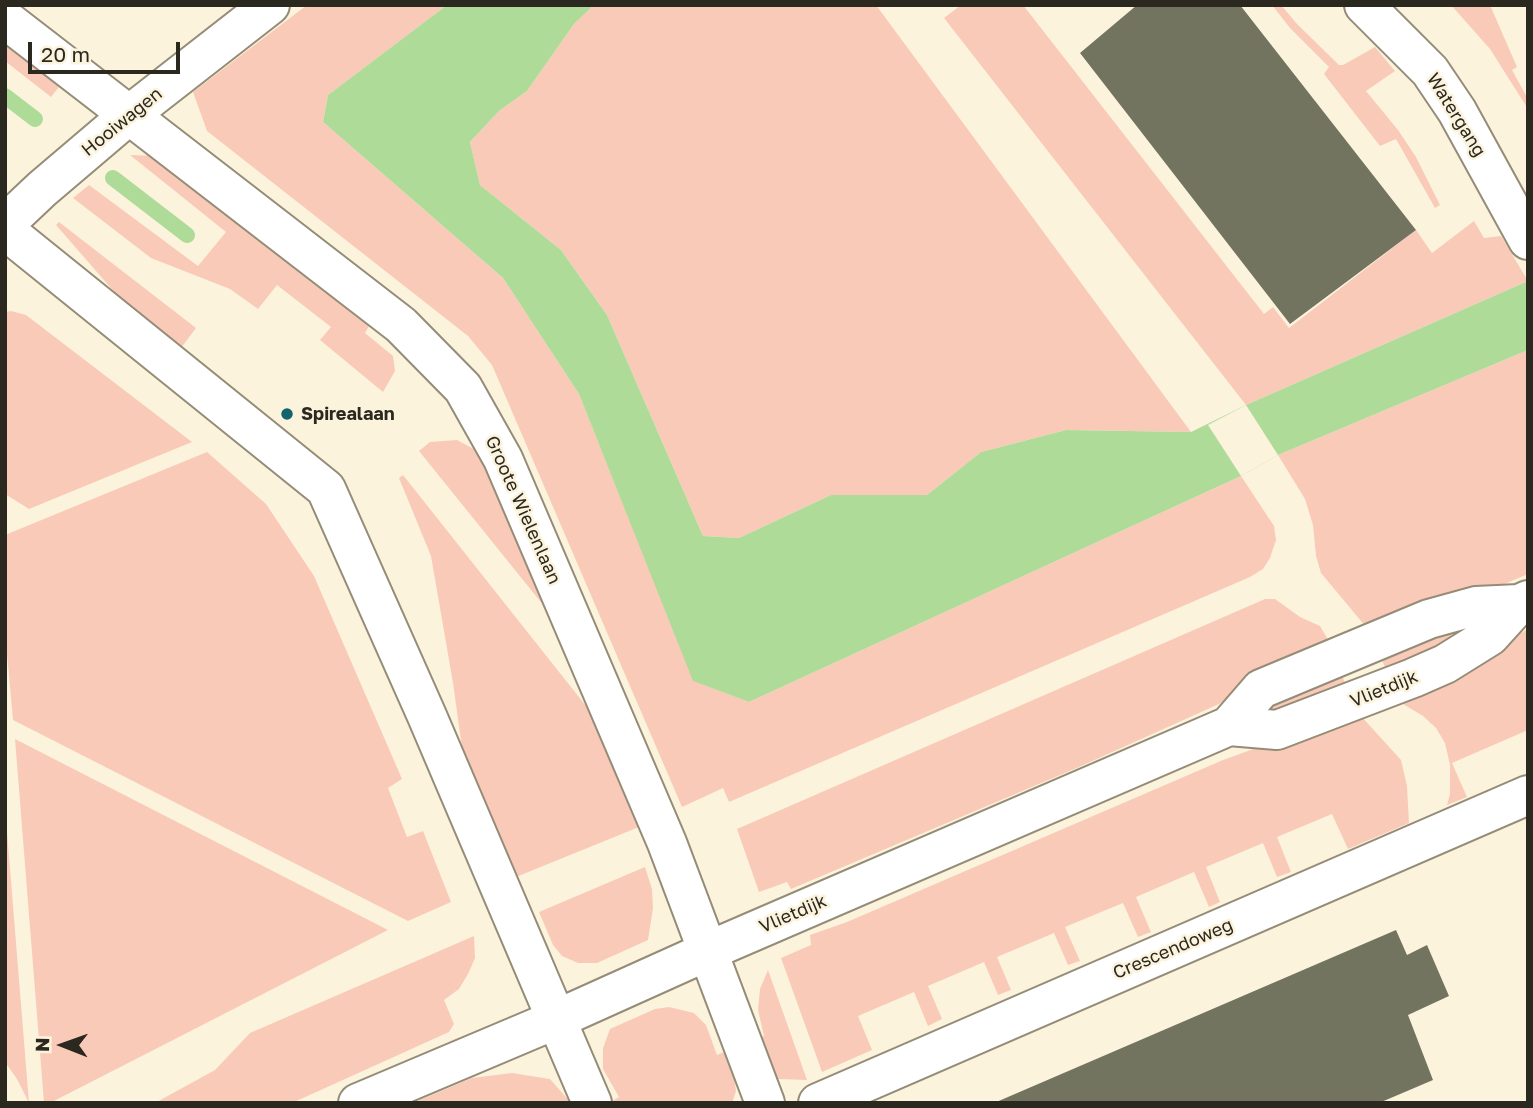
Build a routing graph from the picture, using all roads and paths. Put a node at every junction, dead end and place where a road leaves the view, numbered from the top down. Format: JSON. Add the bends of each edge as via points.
{"nodes":[{"id":1,"x":270,"y":5,"type":"edge"},
{"id":2,"x":1364,"y":5,"type":"edge"},
{"id":3,"x":5,"y":19,"type":"edge"},
{"id":4,"x":129,"y":115,"type":"junction"},
{"id":5,"x":5,"y":224,"type":"edge"},
{"id":6,"x":5,"y":230,"type":"edge"},
{"id":7,"x":1528,"y":240,"type":"edge"},
{"id":8,"x":1523,"y":602,"type":"edge"},
{"id":9,"x":1528,"y":795,"type":"edge"},
{"id":10,"x":708,"y":951,"type":"junction"},
{"id":11,"x":557,"y":1018,"type":"junction"},
{"id":12,"x":358,"y":1103,"type":"edge"},
{"id":13,"x":592,"y":1103,"type":"edge"},
{"id":14,"x":765,"y":1103,"type":"edge"},
{"id":15,"x":818,"y":1103,"type":"edge"}],
"edges":[{"from":1,"to":4,"type":"street","name":"Hooiwagen"},
{"from":2,"to":7,"type":"street","name":"Watergang","via":[[1430,71]]},
{"from":3,"to":4,"type":"street","name":"Groote Wielenlaan"},
{"from":4,"to":5,"type":"street","name":"Hooiwagen"},
{"from":4,"to":10,"type":"street","name":"Groote Wielenlaan","via":[[401,324],[463,388],[503,459],[667,843]]},
{"from":6,"to":11,"type":"street","via":[[326,489]]},
{"from":8,"to":10,"type":"street","name":"Vlietdijk","via":[[1490,636],[1446,664],[1277,730],[1230,726]]},
{"from":9,"to":15,"type":"street","name":"Crescendoweg"},
{"from":10,"to":11,"type":"street","name":"Vlietdijk"},
{"from":10,"to":14,"type":"street","name":"Groote Wielenlaan"},
{"from":11,"to":12,"type":"street","name":"Vlietdijk"},
{"from":11,"to":13,"type":"street"}]}
